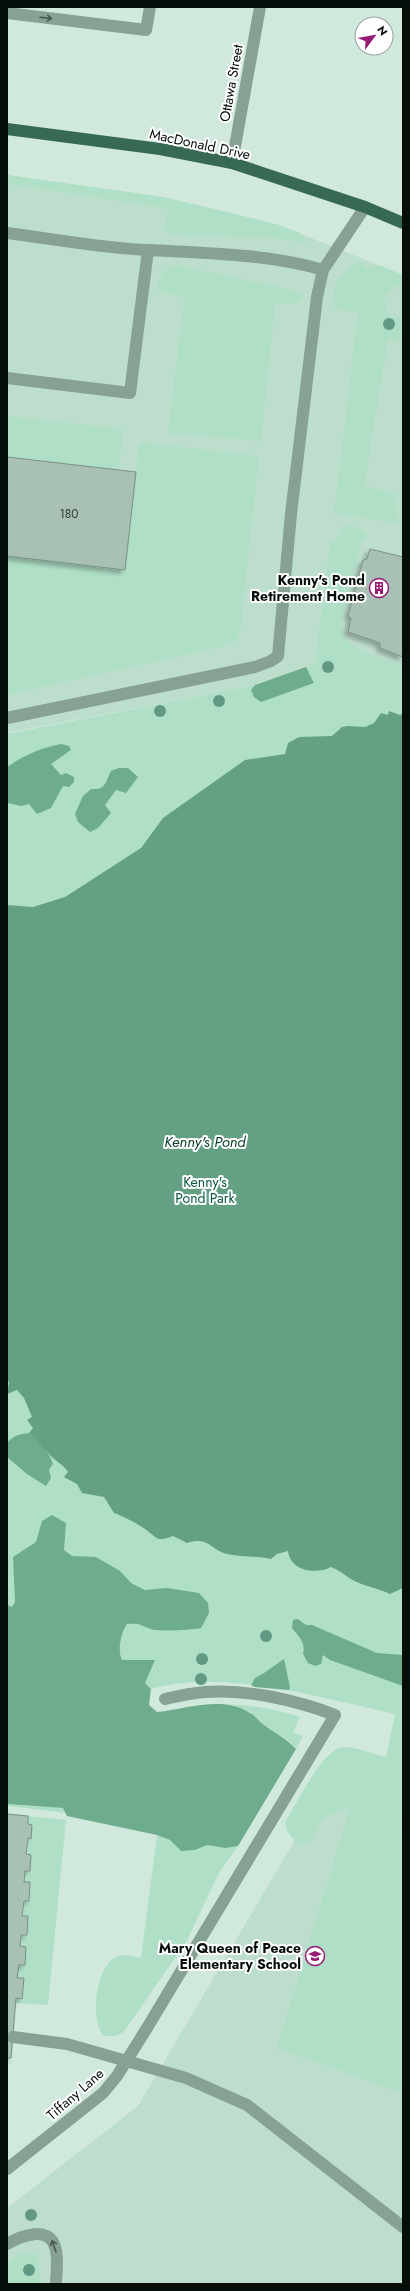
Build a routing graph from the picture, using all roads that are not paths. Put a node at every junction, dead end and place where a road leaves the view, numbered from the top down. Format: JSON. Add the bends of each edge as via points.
{"nodes":[{"id":1,"x":150,"y":7,"type":"edge"},
{"id":2,"x":260,"y":7,"type":"edge"},
{"id":3,"x":7,"y":13,"type":"edge"},
{"id":4,"x":7,"y":128,"type":"edge"},
{"id":5,"x":232,"y":163,"type":"junction"},
{"id":6,"x":365,"y":207,"type":"junction"},
{"id":7,"x":403,"y":222,"type":"edge"},
{"id":8,"x":7,"y":233,"type":"edge"},
{"id":9,"x":148,"y":250,"type":"junction"},
{"id":10,"x":323,"y":270,"type":"junction"},
{"id":11,"x":7,"y":378,"type":"edge"},
{"id":12,"x":7,"y":718,"type":"edge"},
{"id":13,"x":165,"y":1699,"type":"dead end"},
{"id":14,"x":13,"y":2037,"type":"dead end"},
{"id":15,"x":127,"y":2061,"type":"junction"},
{"id":16,"x":7,"y":2169,"type":"edge"},
{"id":17,"x":403,"y":2227,"type":"edge"},
{"id":18,"x":7,"y":2244,"type":"edge"},
{"id":19,"x":56,"y":2284,"type":"edge"}],
"edges":[{"from":3,"to":1,"type":"street","one_way":true,"via":[[146,30]]},
{"from":2,"to":5,"type":"street","name":"Ottawa Street"},
{"from":4,"to":5,"type":"main road","name":"MacDonald Drive","via":[[160,149]]},
{"from":5,"to":6,"type":"main road","name":"MacDonald Drive"},
{"from":6,"to":7,"type":"main road","name":"MacDonald Drive"},
{"from":6,"to":10,"type":"street"},
{"from":8,"to":9,"type":"street"},
{"from":9,"to":10,"type":"street","via":[[181,250],[225,255],[303,264]]},
{"from":9,"to":11,"type":"street","via":[[130,393]]},
{"from":10,"to":12,"type":"street","via":[[317,297],[297,461],[278,656],[255,667]]},
{"from":13,"to":15,"type":"street","name":"Tiffany Lane","via":[[205,1692],[241,1694],[306,1704],[335,1715]]},
{"from":14,"to":15,"type":"street","via":[[67,2044]]},
{"from":15,"to":16,"type":"street","name":"Tiffany Lane","via":[[103,2092]]},
{"from":15,"to":17,"type":"street","via":[[186,2078],[247,2106]]},
{"from":19,"to":18,"type":"street","one_way":true,"via":[[56,2248],[52,2240],[44,2234],[32,2234]]}]}
